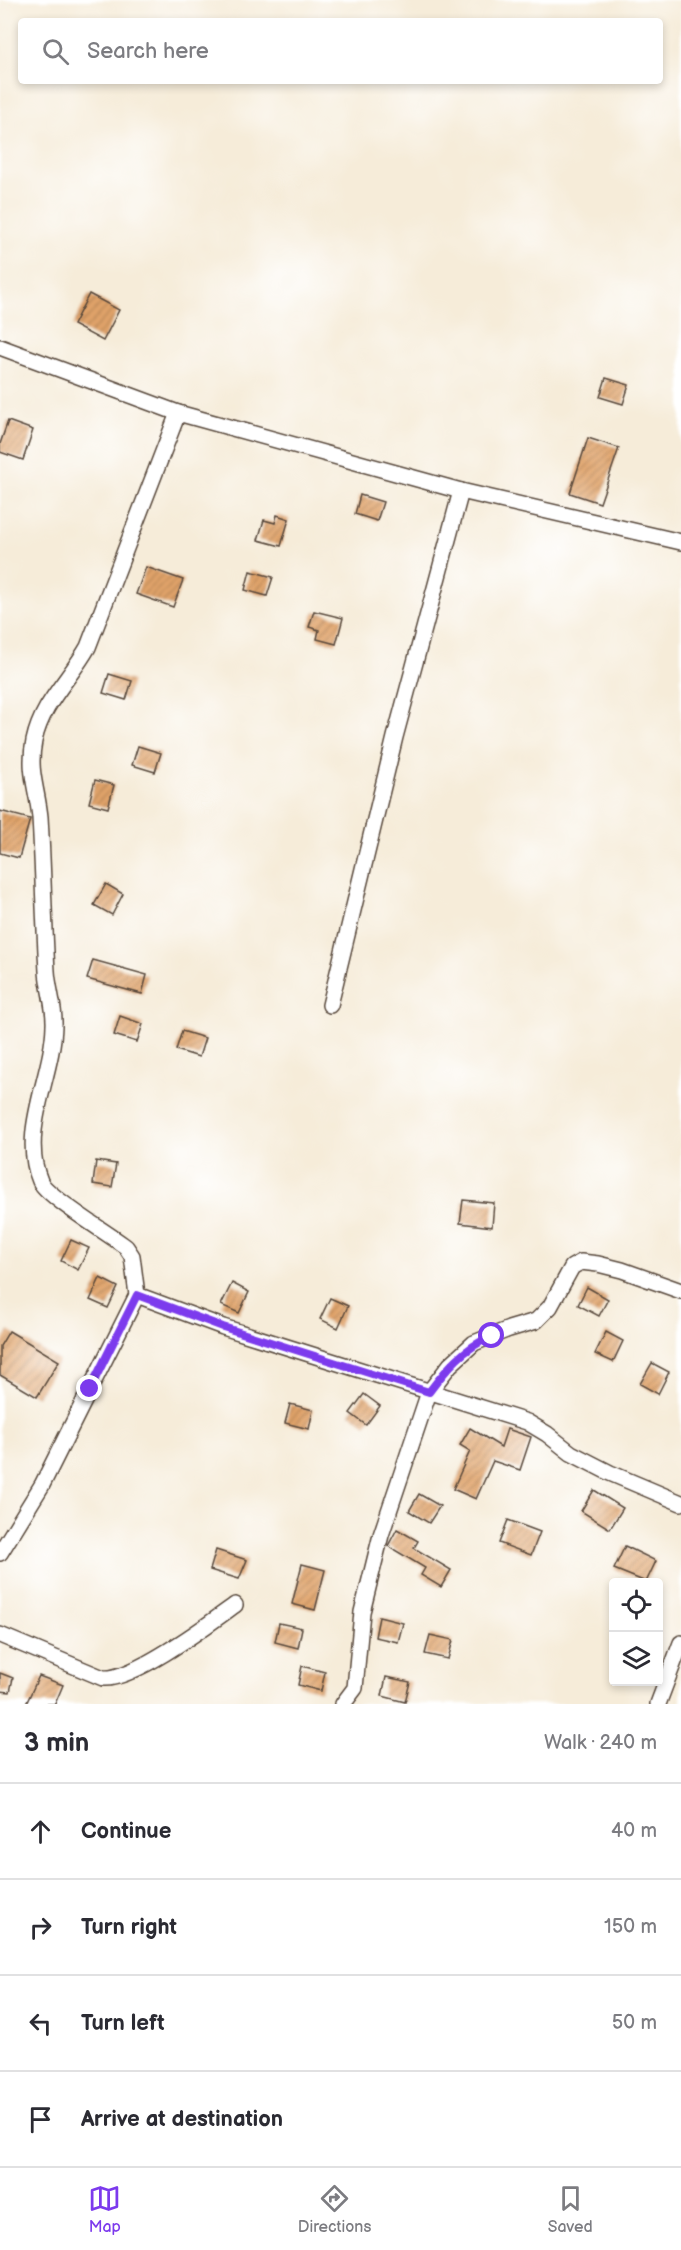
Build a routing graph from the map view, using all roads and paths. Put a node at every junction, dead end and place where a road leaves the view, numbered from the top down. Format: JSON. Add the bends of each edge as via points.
{"nodes":[{"id":1,"x":0,"y":347,"type":"edge"},
{"id":2,"x":177,"y":413,"type":"junction"},
{"id":3,"x":461,"y":490,"type":"junction"},
{"id":4,"x":681,"y":542,"type":"edge"},
{"id":5,"x":330,"y":1005,"type":"dead end"},
{"id":6,"x":681,"y":1291,"type":"edge"},
{"id":7,"x":137,"y":1295,"type":"junction"},
{"id":8,"x":429,"y":1392,"type":"junction"},
{"id":9,"x":681,"y":1503,"type":"edge"},
{"id":10,"x":0,"y":1553,"type":"edge"},
{"id":11,"x":235,"y":1605,"type":"dead end"},
{"id":12,"x":0,"y":1635,"type":"edge"},
{"id":13,"x":681,"y":1643,"type":"edge"},
{"id":14,"x":343,"y":1704,"type":"edge"},
{"id":15,"x":658,"y":1704,"type":"edge"}],
"edges":[{"from":1,"to":2,"type":"street"},
{"from":2,"to":3,"type":"street"},
{"from":2,"to":7,"type":"street","via":[[88,647],[45,708],[34,740],[31,772],[39,814],[54,1023],[34,1127],[34,1161],[41,1183],[52,1196],[126,1247],[132,1256]]},
{"from":3,"to":4,"type":"street"},
{"from":3,"to":5,"type":"street","via":[[395,737]]},
{"from":6,"to":8,"type":"street","via":[[622,1270],[581,1262],[572,1267],[550,1307],[536,1321],[474,1343]]},
{"from":7,"to":8,"type":"street","via":[[223,1327]]},
{"from":7,"to":10,"type":"street","via":[[42,1485]]},
{"from":8,"to":9,"type":"street","via":[[527,1422],[571,1454]]},
{"from":8,"to":14,"type":"street","via":[[381,1535],[362,1612],[355,1688]]},
{"from":11,"to":12,"type":"street","via":[[179,1645],[112,1679]]},
{"from":13,"to":15,"type":"street"}]}
